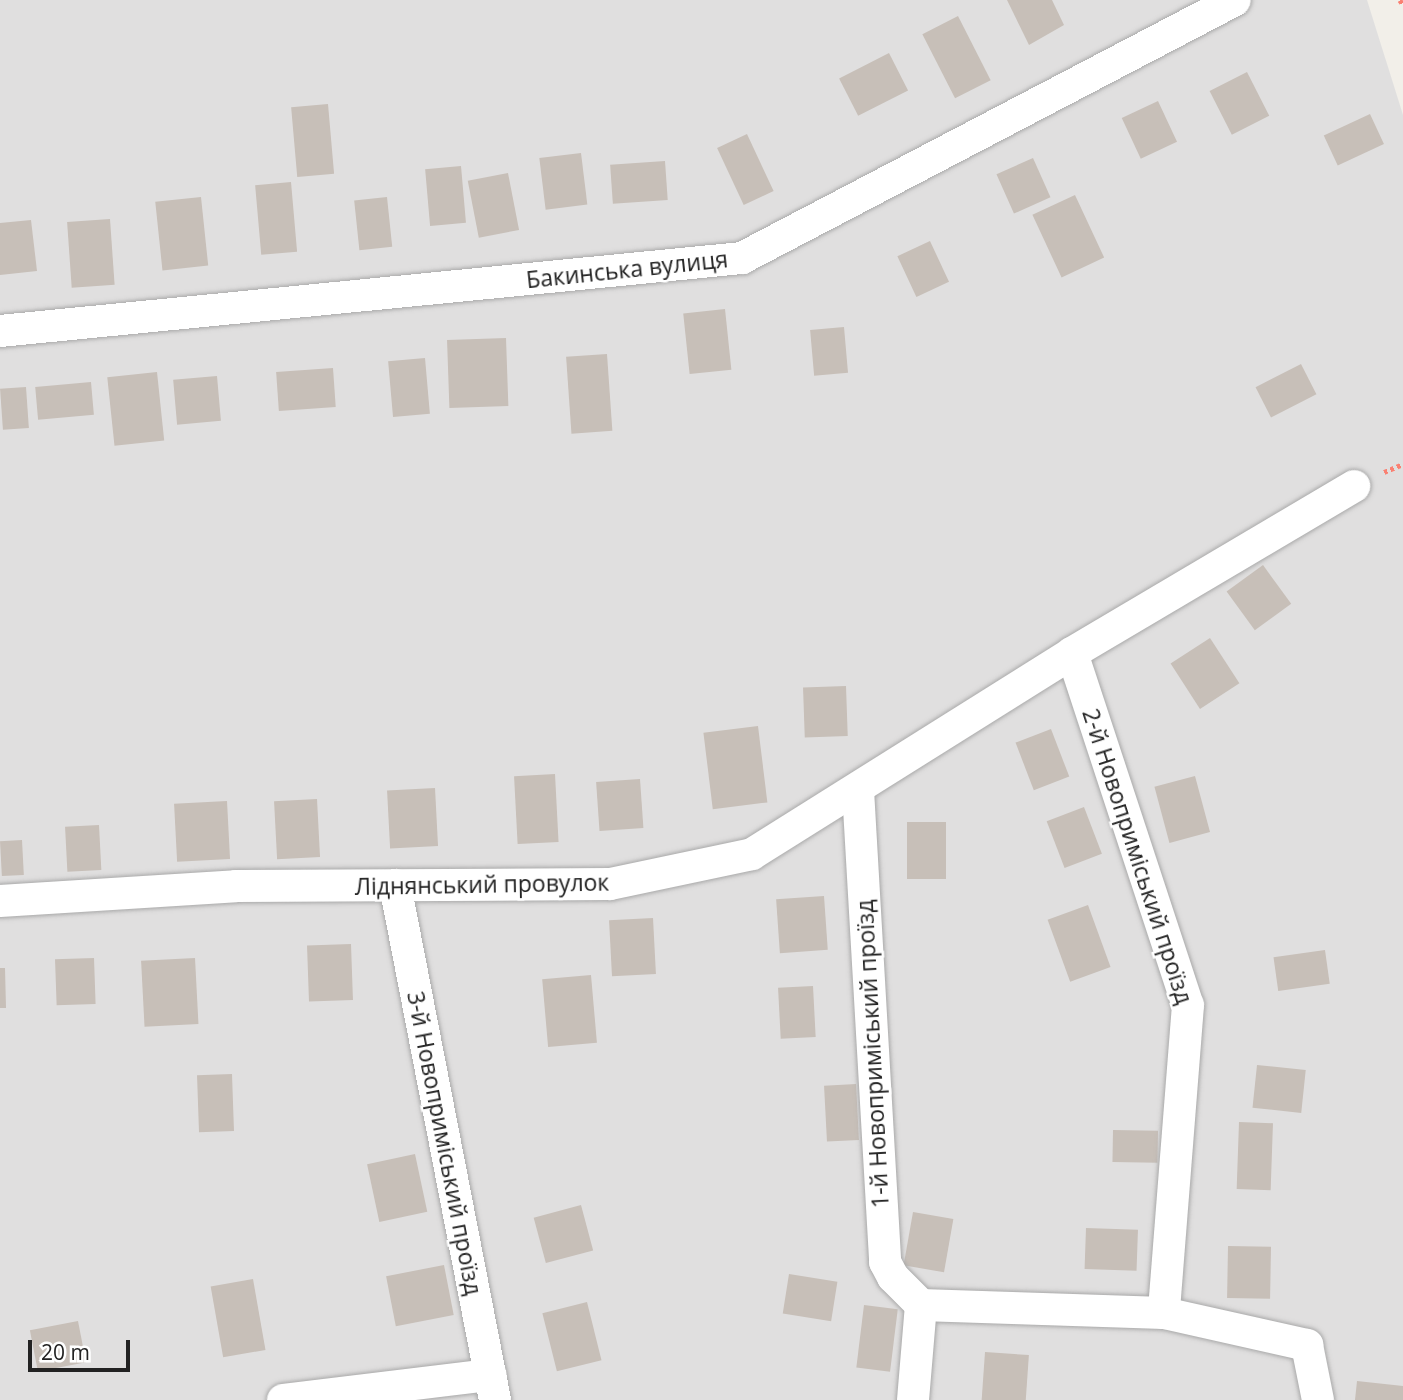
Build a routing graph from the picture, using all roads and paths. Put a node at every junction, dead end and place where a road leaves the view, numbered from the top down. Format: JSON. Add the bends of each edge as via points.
{"nodes":[{"id":1,"x":1235,"y":0,"type":"edge"},
{"id":2,"x":0,"y":331,"type":"edge"},
{"id":3,"x":1354,"y":486,"type":"dead end"},
{"id":4,"x":1072,"y":653,"type":"junction"},
{"id":5,"x":858,"y":790,"type":"junction"},
{"id":6,"x":395,"y":886,"type":"junction"},
{"id":7,"x":0,"y":901,"type":"edge"},
{"id":8,"x":921,"y":1305,"type":"junction"},
{"id":9,"x":1164,"y":1313,"type":"junction"},
{"id":10,"x":493,"y":1388,"type":"edge"},
{"id":11,"x":284,"y":1400,"type":"edge"},
{"id":12,"x":913,"y":1400,"type":"edge"},
{"id":13,"x":1318,"y":1400,"type":"edge"}],
"edges":[{"from":1,"to":2,"type":"street","name":"Бакинська вулиця","via":[[742,258]]},
{"from":3,"to":4,"type":"street","name":"Ліднянський провулок"},
{"from":4,"to":5,"type":"street","name":"Ліднянський провулок"},
{"from":4,"to":9,"type":"street","name":"2-й Новоприміський проїзд","via":[[1188,1005]]},
{"from":5,"to":6,"type":"street","name":"Ліднянський провулок","via":[[752,854],[623,881]]},
{"from":5,"to":8,"type":"street","name":"1-й Новоприміський проїзд","via":[[885,1262]]},
{"from":6,"to":7,"type":"street","name":"Ліднянський провулок","via":[[236,887]]},
{"from":6,"to":10,"type":"street","name":"3-й Новоприміський проїзд"},
{"from":8,"to":9,"type":"street"},
{"from":8,"to":12,"type":"street"},
{"from":9,"to":13,"type":"street","via":[[1307,1346]]},
{"from":10,"to":11,"type":"street"}]}
